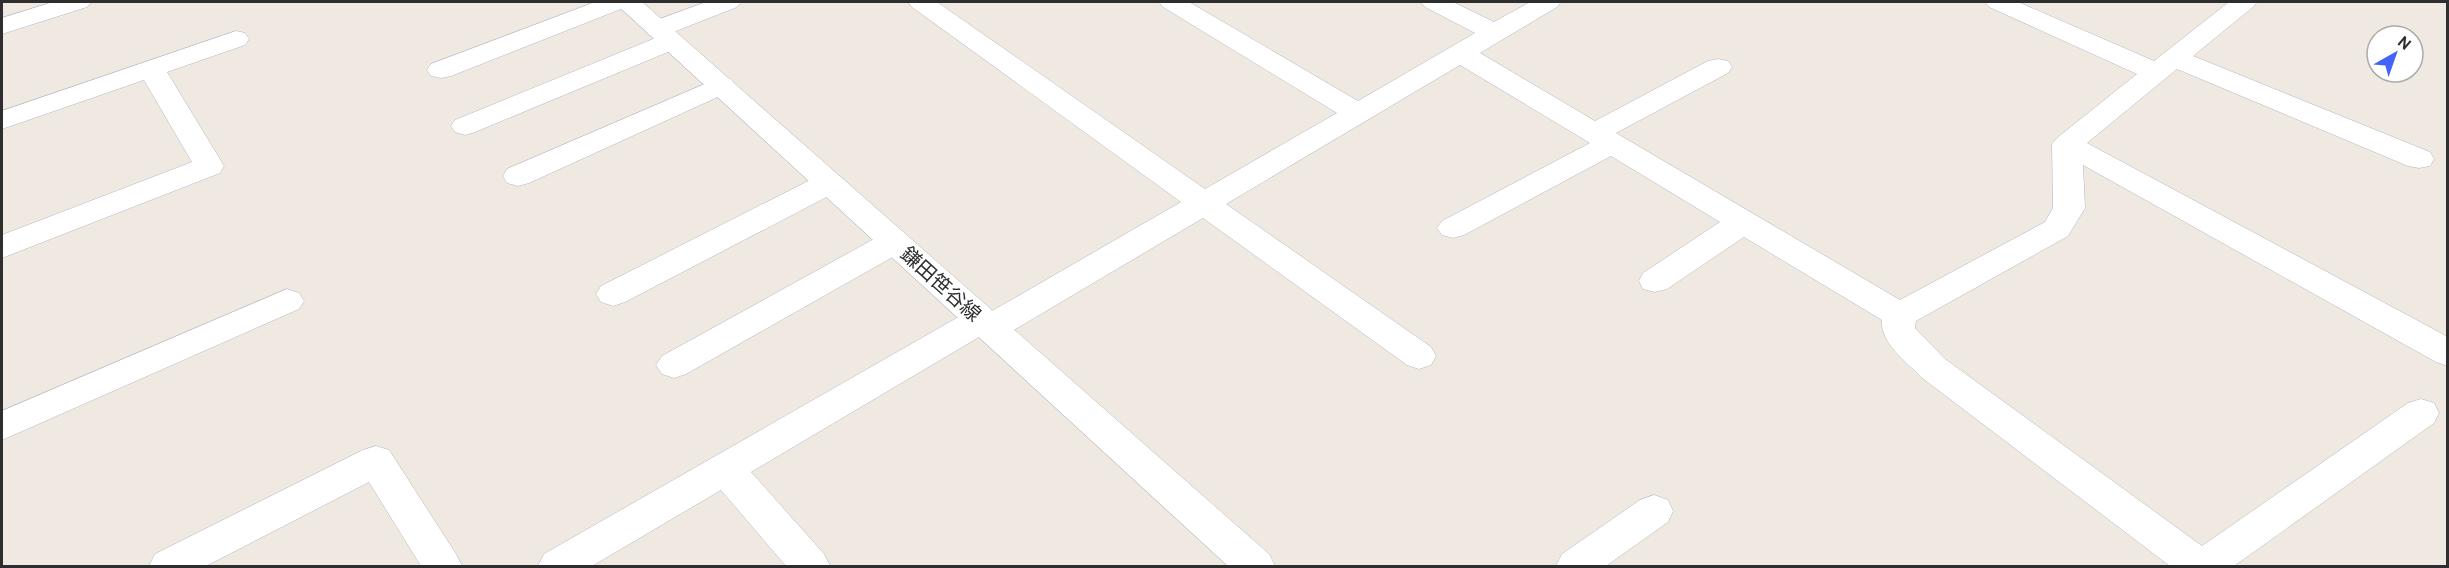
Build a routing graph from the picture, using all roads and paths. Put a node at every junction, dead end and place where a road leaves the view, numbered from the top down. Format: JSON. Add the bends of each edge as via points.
{"nodes":[{"id":1,"x":78,"y":2,"type":"edge"},
{"id":2,"x":616,"y":2,"type":"edge"},
{"id":3,"x":627,"y":2,"type":"edge"},
{"id":4,"x":728,"y":2,"type":"edge"},
{"id":5,"x":921,"y":2,"type":"edge"},
{"id":6,"x":1172,"y":2,"type":"edge"},
{"id":7,"x":1434,"y":2,"type":"edge"},
{"id":8,"x":1548,"y":2,"type":"edge"},
{"id":9,"x":1998,"y":2,"type":"edge"},
{"id":10,"x":2244,"y":2,"type":"edge"},
{"id":11,"x":2,"y":26,"type":"edge"},
{"id":12,"x":1495,"y":33,"type":"junction"},
{"id":13,"x":665,"y":35,"type":"junction"},
{"id":14,"x":236,"y":39,"type":"dead end"},
{"id":15,"x":1460,"y":53,"type":"junction"},
{"id":16,"x":2165,"y":65,"type":"junction"},
{"id":17,"x":1718,"y":67,"type":"dead end"},
{"id":18,"x":151,"y":68,"type":"junction"},
{"id":19,"x":441,"y":70,"type":"dead end"},
{"id":20,"x":721,"y":85,"type":"junction"},
{"id":21,"x":1358,"y":113,"type":"junction"},
{"id":22,"x":2,"y":120,"type":"edge"},
{"id":23,"x":465,"y":126,"type":"dead end"},
{"id":24,"x":1603,"y":139,"type":"junction"},
{"id":25,"x":2067,"y":144,"type":"junction"},
{"id":26,"x":2419,"y":159,"type":"dead end"},
{"id":27,"x":518,"y":176,"type":"dead end"},
{"id":28,"x":829,"y":183,"type":"junction"},
{"id":29,"x":1204,"y":202,"type":"junction"},
{"id":30,"x":1743,"y":222,"type":"junction"},
{"id":31,"x":1453,"y":228,"type":"dead end"},
{"id":32,"x":894,"y":242,"type":"junction"},
{"id":33,"x":2,"y":247,"type":"edge"},
{"id":34,"x":1655,"y":281,"type":"dead end"},
{"id":35,"x":613,"y":294,"type":"dead end"},
{"id":36,"x":287,"y":301,"type":"dead end"},
{"id":37,"x":1899,"y":315,"type":"junction"},
{"id":38,"x":985,"y":324,"type":"junction"},
{"id":39,"x":2448,"y":353,"type":"edge"},
{"id":40,"x":1419,"y":356,"type":"dead end"},
{"id":41,"x":674,"y":365,"type":"dead end"},
{"id":42,"x":2421,"y":413,"type":"dead end"},
{"id":43,"x":2,"y":426,"type":"edge"},
{"id":44,"x":725,"y":469,"type":"junction"},
{"id":45,"x":1654,"y":511,"type":"dead end"},
{"id":46,"x":169,"y":567,"type":"edge"},
{"id":47,"x":442,"y":567,"type":"edge"},
{"id":48,"x":558,"y":567,"type":"edge"},
{"id":49,"x":810,"y":567,"type":"edge"},
{"id":50,"x":1255,"y":567,"type":"edge"},
{"id":51,"x":1576,"y":567,"type":"edge"},
{"id":52,"x":2199,"y":567,"type":"edge"},
{"id":53,"x":2204,"y":567,"type":"edge"}],
"edges":[{"from":1,"to":11,"type":"street"},
{"from":2,"to":19,"type":"street"},
{"from":3,"to":13,"type":"street","name":"鎌田笹谷線"},
{"from":4,"to":13,"type":"street"},
{"from":5,"to":29,"type":"street"},
{"from":6,"to":21,"type":"street"},
{"from":7,"to":12,"type":"street"},
{"from":8,"to":12,"type":"street"},
{"from":9,"to":16,"type":"street"},
{"from":10,"to":16,"type":"street"},
{"from":12,"to":15,"type":"street"},
{"from":13,"to":20,"type":"street","name":"鎌田笹谷線"},
{"from":13,"to":23,"type":"street"},
{"from":14,"to":18,"type":"street"},
{"from":15,"to":21,"type":"street"},
{"from":15,"to":24,"type":"street"},
{"from":16,"to":25,"type":"street"},
{"from":16,"to":26,"type":"street"},
{"from":17,"to":24,"type":"street"},
{"from":18,"to":22,"type":"street"},
{"from":18,"to":33,"type":"street","via":[[209,166]]},
{"from":20,"to":27,"type":"street"},
{"from":20,"to":28,"type":"street","name":"鎌田笹谷線"},
{"from":21,"to":29,"type":"street"},
{"from":24,"to":30,"type":"street"},
{"from":24,"to":31,"type":"street"},
{"from":25,"to":37,"type":"street","via":[[2069,208],[2057,229]]},
{"from":25,"to":39,"type":"street"},
{"from":28,"to":32,"type":"street","name":"鎌田笹谷線"},
{"from":28,"to":35,"type":"street"},
{"from":29,"to":38,"type":"street"},
{"from":29,"to":40,"type":"street"},
{"from":30,"to":34,"type":"street"},
{"from":30,"to":37,"type":"street"},
{"from":32,"to":38,"type":"street","name":"鎌田笹谷線"},
{"from":32,"to":41,"type":"street"},
{"from":36,"to":43,"type":"street"},
{"from":37,"to":52,"type":"street","via":[[1898,331],[1933,368]]},
{"from":38,"to":44,"type":"street"},
{"from":38,"to":50,"type":"street","name":"鎌田笹谷線"},
{"from":42,"to":53,"type":"street"},
{"from":44,"to":48,"type":"street"},
{"from":44,"to":49,"type":"street"},
{"from":45,"to":51,"type":"street"},
{"from":46,"to":47,"type":"street","via":[[376,461]]}]}
